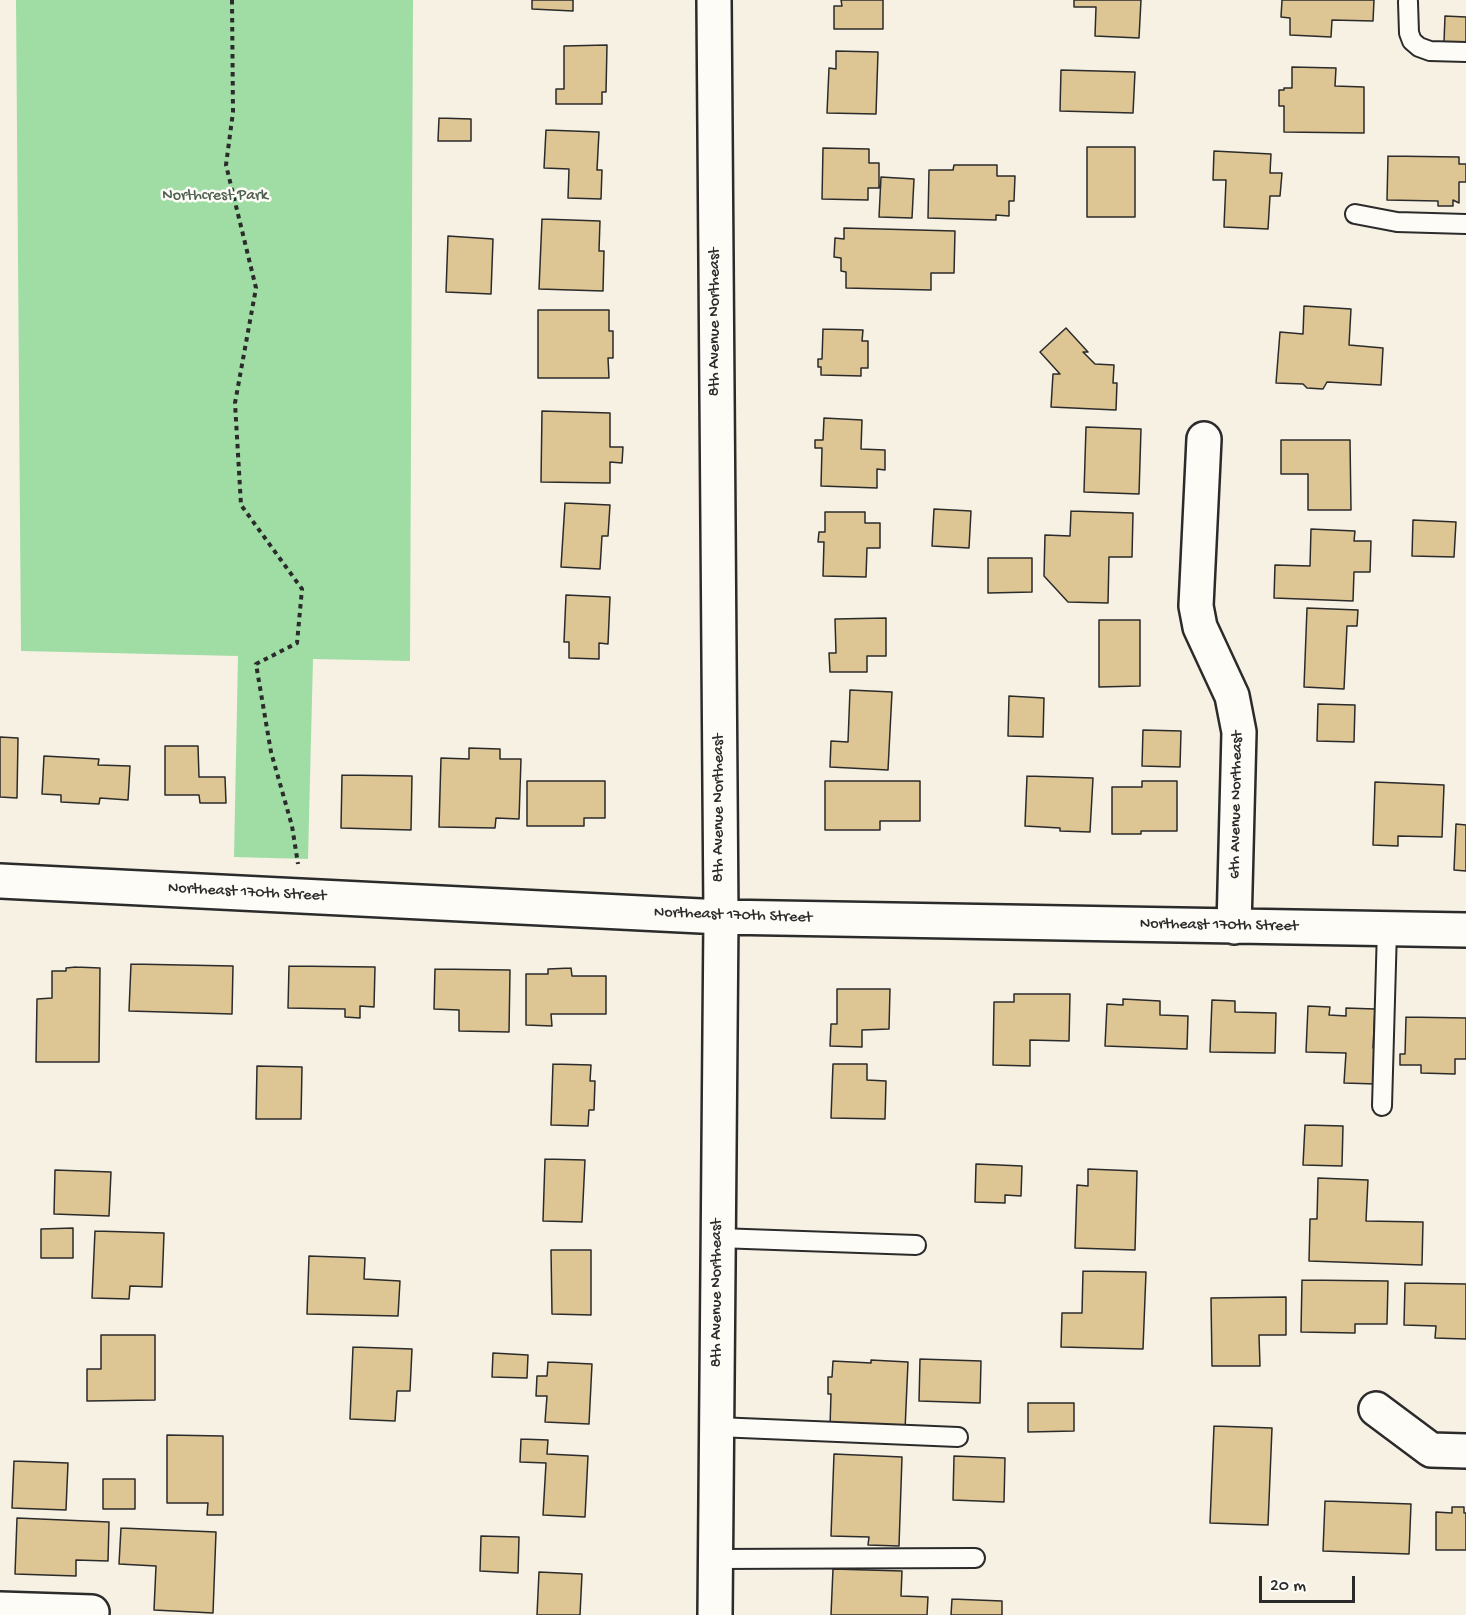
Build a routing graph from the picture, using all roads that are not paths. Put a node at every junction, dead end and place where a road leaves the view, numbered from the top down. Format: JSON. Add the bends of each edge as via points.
{"nodes":[{"id":1,"x":714,"y":0,"type":"edge"},
{"id":2,"x":1408,"y":2,"type":"dead end"},
{"id":3,"x":1466,"y":52,"type":"edge"},
{"id":4,"x":1355,"y":214,"type":"dead end"},
{"id":5,"x":1466,"y":224,"type":"edge"},
{"id":6,"x":1203,"y":440,"type":"dead end"},
{"id":7,"x":0,"y":881,"type":"edge"},
{"id":8,"x":721,"y":916,"type":"junction"},
{"id":9,"x":1234,"y":927,"type":"junction"},
{"id":10,"x":1387,"y":929,"type":"junction"},
{"id":11,"x":1466,"y":930,"type":"edge"},
{"id":12,"x":1382,"y":1106,"type":"dead end"},
{"id":13,"x":718,"y":1238,"type":"junction"},
{"id":14,"x":916,"y":1245,"type":"dead end"},
{"id":15,"x":1376,"y":1409,"type":"dead end"},
{"id":16,"x":717,"y":1427,"type":"junction"},
{"id":17,"x":958,"y":1437,"type":"dead end"},
{"id":18,"x":1466,"y":1451,"type":"edge"},
{"id":19,"x":975,"y":1558,"type":"dead end"},
{"id":20,"x":716,"y":1559,"type":"junction"},
{"id":21,"x":0,"y":1610,"type":"edge"},
{"id":22,"x":92,"y":1612,"type":"dead end"},
{"id":23,"x":715,"y":1615,"type":"edge"}],
"edges":[{"from":1,"to":8,"type":"street","name":"8th Avenue Northeast"},
{"from":2,"to":3,"type":"lane","via":[[1412,41],[1430,51]]},
{"from":4,"to":5,"type":"lane","via":[[1397,222]]},
{"from":6,"to":9,"type":"street","name":"6th Avenue Northeast","via":[[1196,606],[1200,627],[1232,696],[1239,732]]},
{"from":7,"to":8,"type":"street","name":"Northeast 170th Street"},
{"from":8,"to":9,"type":"street","name":"Northeast 170th Street"},
{"from":8,"to":13,"type":"street","name":"8th Avenue Northeast"},
{"from":9,"to":10,"type":"street","name":"Northeast 170th Street"},
{"from":10,"to":11,"type":"street","name":"Northeast 170th Street"},
{"from":10,"to":12,"type":"lane"},
{"from":13,"to":14,"type":"lane"},
{"from":13,"to":16,"type":"street","name":"8th Avenue Northeast"},
{"from":15,"to":18,"type":"street","via":[[1431,1450]]},
{"from":16,"to":17,"type":"lane"},
{"from":16,"to":20,"type":"street","name":"8th Avenue Northeast"},
{"from":19,"to":20,"type":"lane"},
{"from":20,"to":23,"type":"street","name":"8th Avenue Northeast"},
{"from":21,"to":22,"type":"street"}]}
